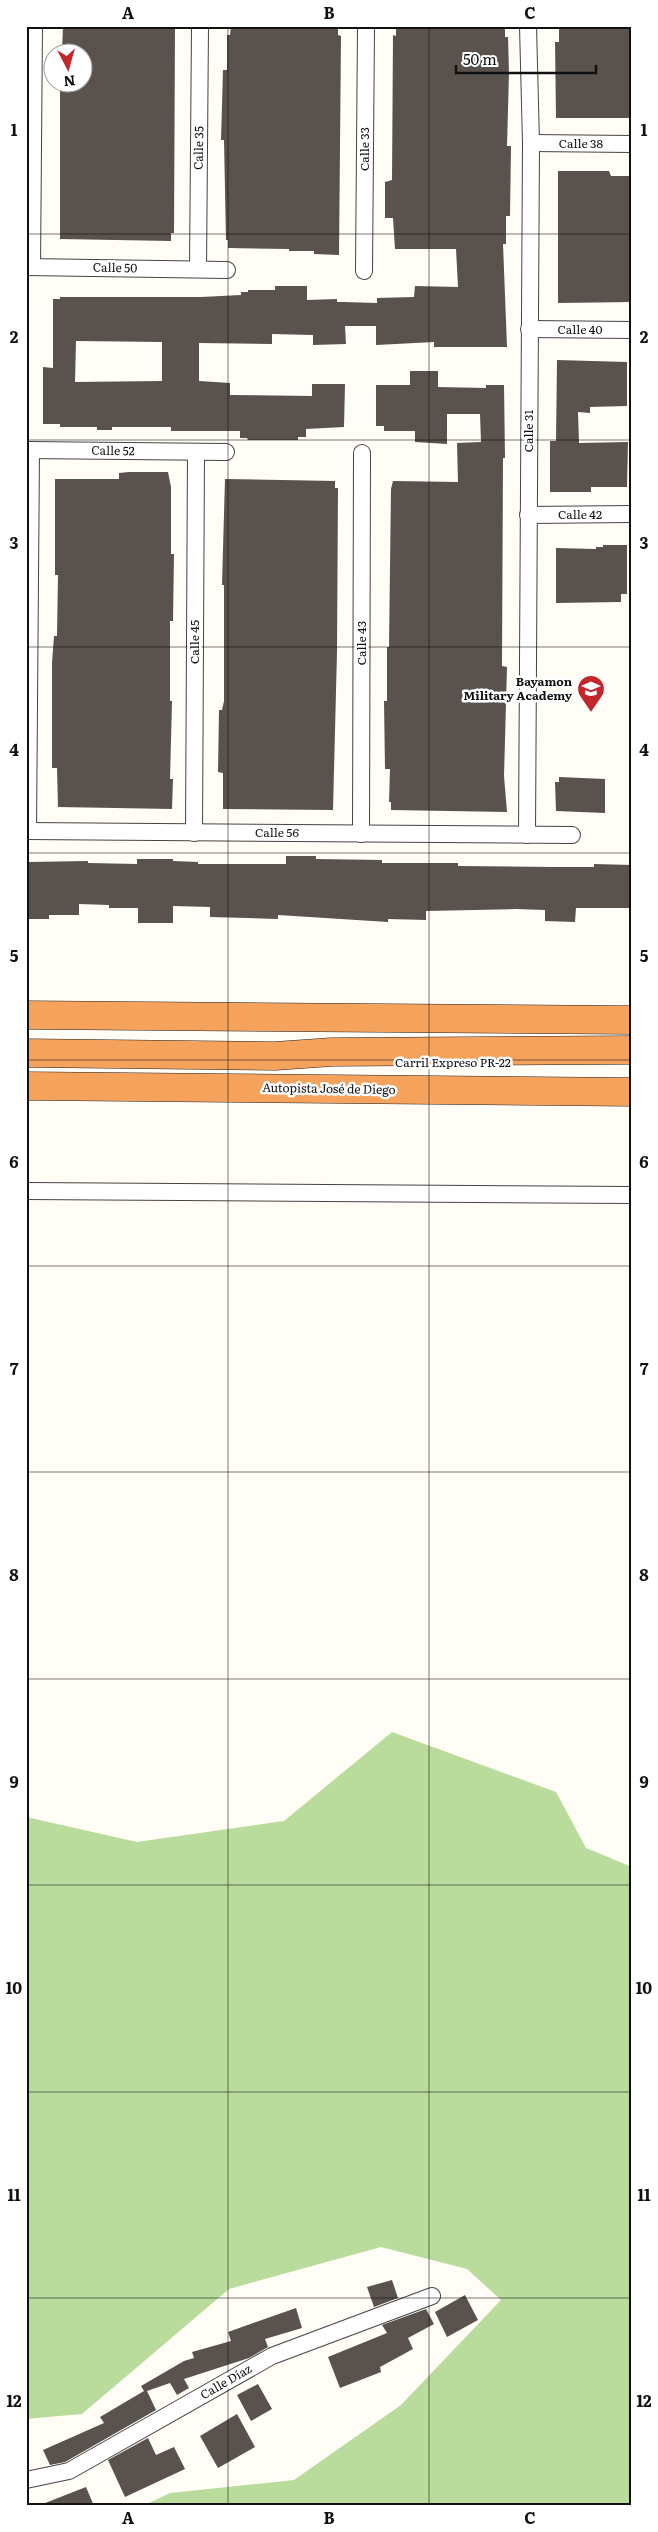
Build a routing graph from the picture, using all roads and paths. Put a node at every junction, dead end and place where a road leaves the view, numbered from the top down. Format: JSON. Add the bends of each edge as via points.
{"nodes":[{"id":1,"x":34,"y":26,"type":"edge"},
{"id":2,"x":200,"y":26,"type":"edge"},
{"id":3,"x":366,"y":26,"type":"edge"},
{"id":4,"x":528,"y":26,"type":"edge"},
{"id":5,"x":531,"y":143,"type":"junction"},
{"id":6,"x":632,"y":144,"type":"edge"},
{"id":7,"x":29,"y":267,"type":"edge"},
{"id":8,"x":198,"y":269,"type":"junction"},
{"id":9,"x":228,"y":270,"type":"dead end"},
{"id":10,"x":364,"y":271,"type":"dead end"},
{"id":11,"x":529,"y":329,"type":"junction"},
{"id":12,"x":632,"y":330,"type":"edge"},
{"id":13,"x":28,"y":450,"type":"edge"},
{"id":14,"x":196,"y":452,"type":"junction"},
{"id":15,"x":226,"y":452,"type":"dead end"},
{"id":16,"x":362,"y":453,"type":"dead end"},
{"id":17,"x":632,"y":514,"type":"edge"},
{"id":18,"x":528,"y":515,"type":"junction"},
{"id":19,"x":27,"y":831,"type":"edge"},
{"id":20,"x":194,"y":833,"type":"junction"},
{"id":21,"x":361,"y":834,"type":"junction"},
{"id":22,"x":527,"y":835,"type":"junction"},
{"id":23,"x":572,"y":835,"type":"dead end"},
{"id":24,"x":26,"y":1014,"type":"edge"},
{"id":25,"x":632,"y":1020,"type":"edge"},
{"id":26,"x":632,"y":1050,"type":"edge"},
{"id":27,"x":26,"y":1053,"type":"edge"},
{"id":28,"x":275,"y":1056,"type":"junction"},
{"id":29,"x":632,"y":1062,"type":"edge"},
{"id":30,"x":26,"y":1086,"type":"edge"},
{"id":31,"x":632,"y":1092,"type":"edge"},
{"id":32,"x":26,"y":1191,"type":"edge"},
{"id":33,"x":632,"y":1194,"type":"edge"},
{"id":34,"x":432,"y":2296,"type":"dead end"},
{"id":35,"x":26,"y":2480,"type":"edge"}],
"edges":[{"from":1,"to":7,"type":"street"},
{"from":2,"to":8,"type":"street","name":"Calle 35"},
{"from":3,"to":10,"type":"street","name":"Calle 33"},
{"from":4,"to":5,"type":"street","name":"Calle 31"},
{"from":5,"to":6,"type":"street","name":"Calle 38"},
{"from":5,"to":11,"type":"street","name":"Calle 31"},
{"from":7,"to":8,"type":"street","name":"Calle 50"},
{"from":8,"to":9,"type":"street","name":"Calle 50"},
{"from":11,"to":12,"type":"street","name":"Calle 40"},
{"from":11,"to":18,"type":"street","name":"Calle 31"},
{"from":13,"to":14,"type":"street","name":"Calle 52"},
{"from":13,"to":19,"type":"street"},
{"from":14,"to":15,"type":"street","name":"Calle 52"},
{"from":14,"to":20,"type":"street","name":"Calle 45"},
{"from":16,"to":21,"type":"street","name":"Calle 43"},
{"from":17,"to":18,"type":"street","name":"Calle 42"},
{"from":18,"to":22,"type":"street","name":"Calle 31"},
{"from":19,"to":20,"type":"street","name":"Calle 56"},
{"from":20,"to":21,"type":"street","name":"Calle 56"},
{"from":21,"to":22,"type":"street","name":"Calle 56"},
{"from":22,"to":23,"type":"street","name":"Calle 56"},
{"from":24,"to":25,"type":"highway"},
{"from":26,"to":28,"type":"highway","name":"Carril Expreso PR-22","via":[[332,1052]]},
{"from":27,"to":28,"type":"highway","name":"Carril Expreso PR-22"},
{"from":28,"to":29,"type":"highway","name":"Carril Expreso PR-22","via":[[334,1063]]},
{"from":30,"to":31,"type":"highway","name":"Autopista José de Diego"},
{"from":32,"to":33,"type":"street"},
{"from":34,"to":35,"type":"street","name":"Calle Díaz","via":[[272,2356],[69,2471]]}]}
